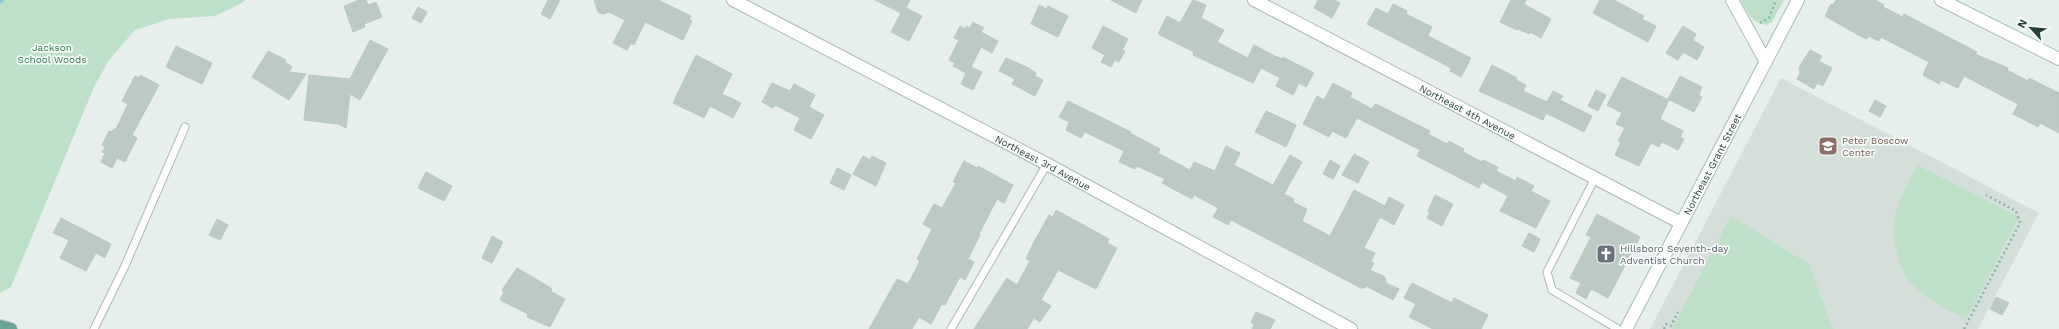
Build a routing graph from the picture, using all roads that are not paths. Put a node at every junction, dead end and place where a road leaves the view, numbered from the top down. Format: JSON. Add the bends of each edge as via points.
{"nodes":[{"id":1,"x":733,"y":0,"type":"edge"},
{"id":2,"x":1254,"y":0,"type":"edge"},
{"id":3,"x":1732,"y":0,"type":"edge"},
{"id":4,"x":1798,"y":0,"type":"edge"},
{"id":5,"x":1941,"y":0,"type":"edge"},
{"id":6,"x":2059,"y":59,"type":"edge"},
{"id":7,"x":1766,"y":62,"type":"junction"},
{"id":8,"x":185,"y":127,"type":"dead end"},
{"id":9,"x":1047,"y":164,"type":"junction"},
{"id":10,"x":1595,"y":178,"type":"junction"},
{"id":11,"x":1682,"y":223,"type":"junction"},
{"id":12,"x":1332,"y":325,"type":"edge"},
{"id":13,"x":0,"y":326,"type":"edge"},
{"id":14,"x":11,"y":329,"type":"edge"},
{"id":15,"x":94,"y":329,"type":"edge"},
{"id":16,"x":951,"y":329,"type":"edge"},
{"id":17,"x":1351,"y":329,"type":"edge"},
{"id":18,"x":1618,"y":329,"type":"edge"},
{"id":19,"x":1626,"y":329,"type":"edge"}],
"edges":[{"from":1,"to":9,"type":"street","name":"Northeast 3rd Avenue"},
{"from":2,"to":10,"type":"street","name":"Northeast 4th Avenue"},
{"from":3,"to":7,"type":"street"},
{"from":4,"to":7,"type":"street","name":"Northeast Grant Street"},
{"from":5,"to":6,"type":"street"},
{"from":7,"to":11,"type":"street","name":"Northeast Grant Street"},
{"from":8,"to":15,"type":"lane","via":[[124,268]]},
{"from":9,"to":12,"type":"street","name":"Northeast 3rd Avenue"},
{"from":9,"to":16,"type":"lane"},
{"from":10,"to":11,"type":"street","name":"Northeast 4th Avenue"},
{"from":10,"to":18,"type":"lane","via":[[1547,272],[1552,290]]},
{"from":11,"to":19,"type":"street","name":"Northeast Grant Street"},
{"from":12,"to":17,"type":"street","name":"Northeast 3rd Avenue"},
{"from":13,"to":14,"type":"main road"}]}
